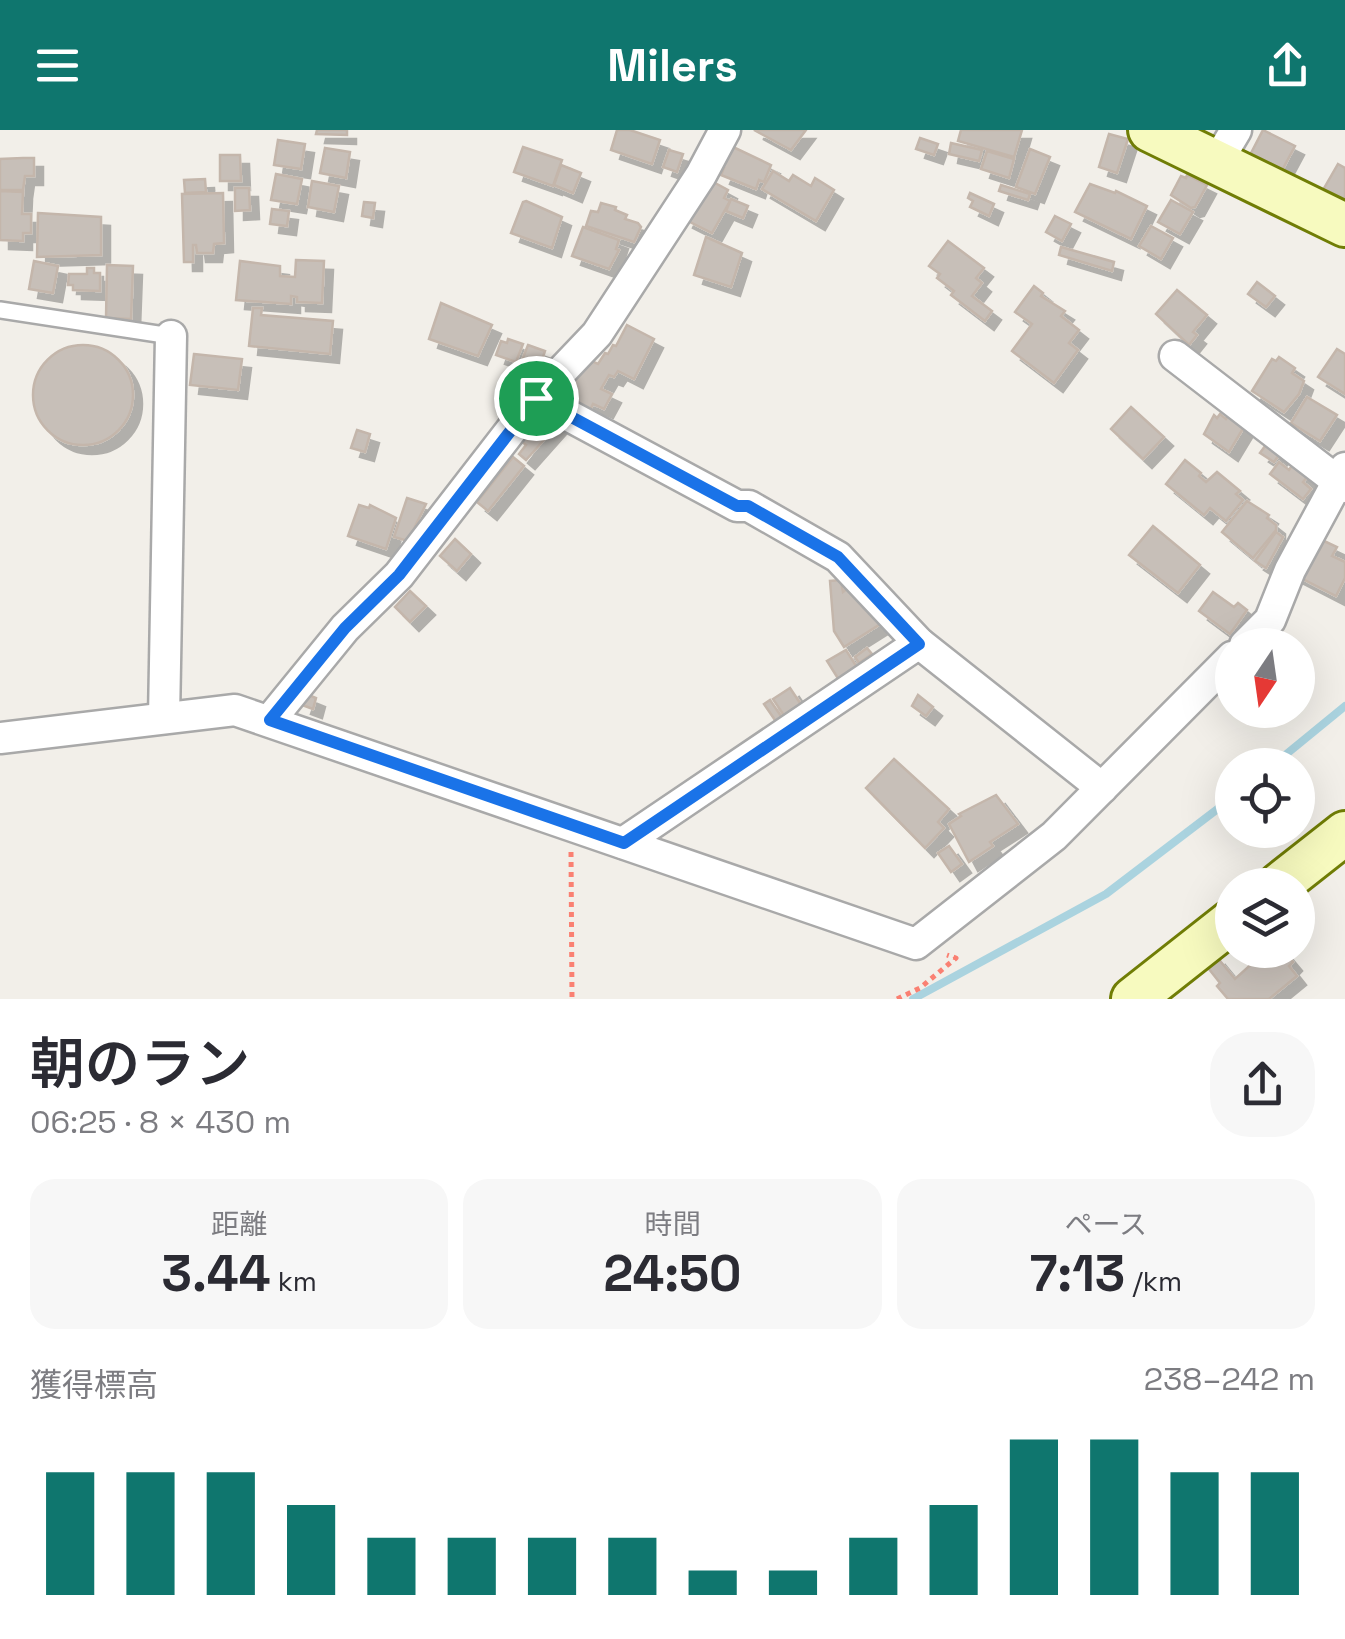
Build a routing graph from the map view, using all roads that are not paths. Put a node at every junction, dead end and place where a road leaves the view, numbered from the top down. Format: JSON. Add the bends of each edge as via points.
{"nodes":[{"id":1,"x":725,"y":130,"type":"edge"},
{"id":2,"x":1150,"y":130,"type":"edge"},
{"id":3,"x":1226,"y":146,"type":"edge"},
{"id":4,"x":1345,"y":225,"type":"edge"},
{"id":5,"x":0,"y":310,"type":"edge"},
{"id":6,"x":171,"y":336,"type":"joint"},
{"id":7,"x":1175,"y":356,"type":"dead end"},
{"id":8,"x":536,"y":398,"type":"junction"},
{"id":9,"x":1342,"y":479,"type":"edge"},
{"id":10,"x":1262,"y":628,"type":"edge"},
{"id":11,"x":919,"y":644,"type":"junction"},
{"id":12,"x":1215,"y":674,"type":"edge"},
{"id":13,"x":164,"y":718,"type":"junction"},
{"id":14,"x":270,"y":720,"type":"junction"},
{"id":15,"x":0,"y":738,"type":"edge"},
{"id":16,"x":1102,"y":788,"type":"junction"},
{"id":17,"x":1345,"y":833,"type":"edge"},
{"id":18,"x":624,"y":843,"type":"junction"},
{"id":19,"x":1301,"y":868,"type":"edge"},
{"id":20,"x":1215,"y":934,"type":"edge"},
{"id":21,"x":1133,"y":999,"type":"edge"}],
"edges":[{"from":1,"to":8,"type":"street","via":[[597,334]]},
{"from":2,"to":3,"type":"street"},
{"from":3,"to":4,"type":"street"},
{"from":5,"to":6,"type":"lane"},
{"from":6,"to":13,"type":"street"},
{"from":7,"to":9,"type":"street"},
{"from":8,"to":11,"type":"street","via":[[838,557]]},
{"from":8,"to":14,"type":"street","via":[[399,575],[345,628]]},
{"from":9,"to":10,"type":"street"},
{"from":11,"to":16,"type":"street"},
{"from":11,"to":18,"type":"street"},
{"from":12,"to":16,"type":"street"},
{"from":13,"to":14,"type":"street","via":[[235,710]]},
{"from":13,"to":15,"type":"street"},
{"from":14,"to":18,"type":"street"},
{"from":16,"to":18,"type":"street","via":[[1054,836],[916,944]]},
{"from":17,"to":19,"type":"street"},
{"from":20,"to":21,"type":"street"}]}
